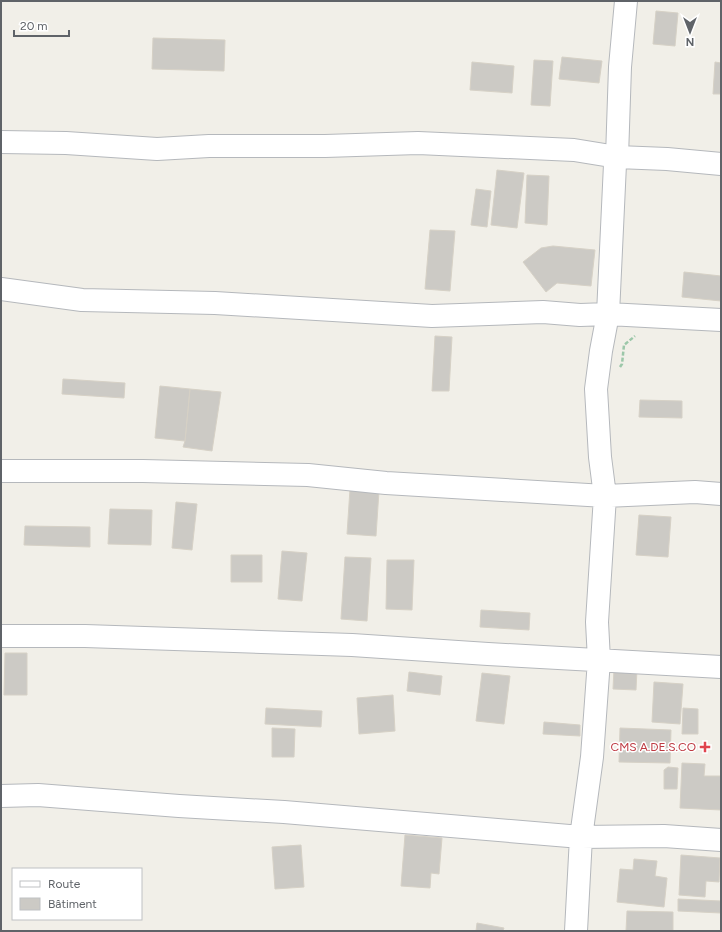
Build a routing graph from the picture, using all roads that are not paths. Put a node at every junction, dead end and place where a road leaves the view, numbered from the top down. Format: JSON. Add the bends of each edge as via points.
{"nodes":[{"id":1,"x":626,"y":1,"type":"edge"},
{"id":2,"x":1,"y":142,"type":"edge"},
{"id":3,"x":617,"y":157,"type":"junction"},
{"id":4,"x":721,"y":164,"type":"edge"},
{"id":5,"x":1,"y":289,"type":"edge"},
{"id":6,"x":608,"y":314,"type":"junction"},
{"id":7,"x":721,"y":320,"type":"edge"},
{"id":8,"x":1,"y":471,"type":"edge"},
{"id":9,"x":721,"y":494,"type":"edge"},
{"id":10,"x":606,"y":496,"type":"junction"},
{"id":11,"x":1,"y":636,"type":"edge"},
{"id":12,"x":599,"y":660,"type":"junction"},
{"id":13,"x":721,"y":667,"type":"edge"},
{"id":14,"x":1,"y":796,"type":"edge"},
{"id":15,"x":581,"y":837,"type":"junction"},
{"id":16,"x":721,"y":840,"type":"edge"},
{"id":17,"x":576,"y":931,"type":"edge"}],
"edges":[{"from":1,"to":3,"type":"street","via":[[620,67]]},
{"from":2,"to":3,"type":"street","via":[[156,149],[418,143],[574,150]]},
{"from":3,"to":4,"type":"street"},
{"from":3,"to":6,"type":"street"},
{"from":5,"to":6,"type":"street","via":[[82,300],[216,303],[432,316],[543,312]]},
{"from":6,"to":7,"type":"street"},
{"from":6,"to":10,"type":"street","via":[[596,389],[600,457]]},
{"from":8,"to":10,"type":"street","via":[[308,475],[386,483]]},
{"from":9,"to":10,"type":"street","via":[[695,492]]},
{"from":10,"to":12,"type":"street","via":[[597,622]]},
{"from":11,"to":12,"type":"street","via":[[352,645]]},
{"from":12,"to":13,"type":"street"},
{"from":12,"to":15,"type":"street","via":[[592,757]]},
{"from":14,"to":15,"type":"street","via":[[38,795],[284,812]]},
{"from":15,"to":16,"type":"street","via":[[664,836]]},
{"from":15,"to":17,"type":"street"}]}
